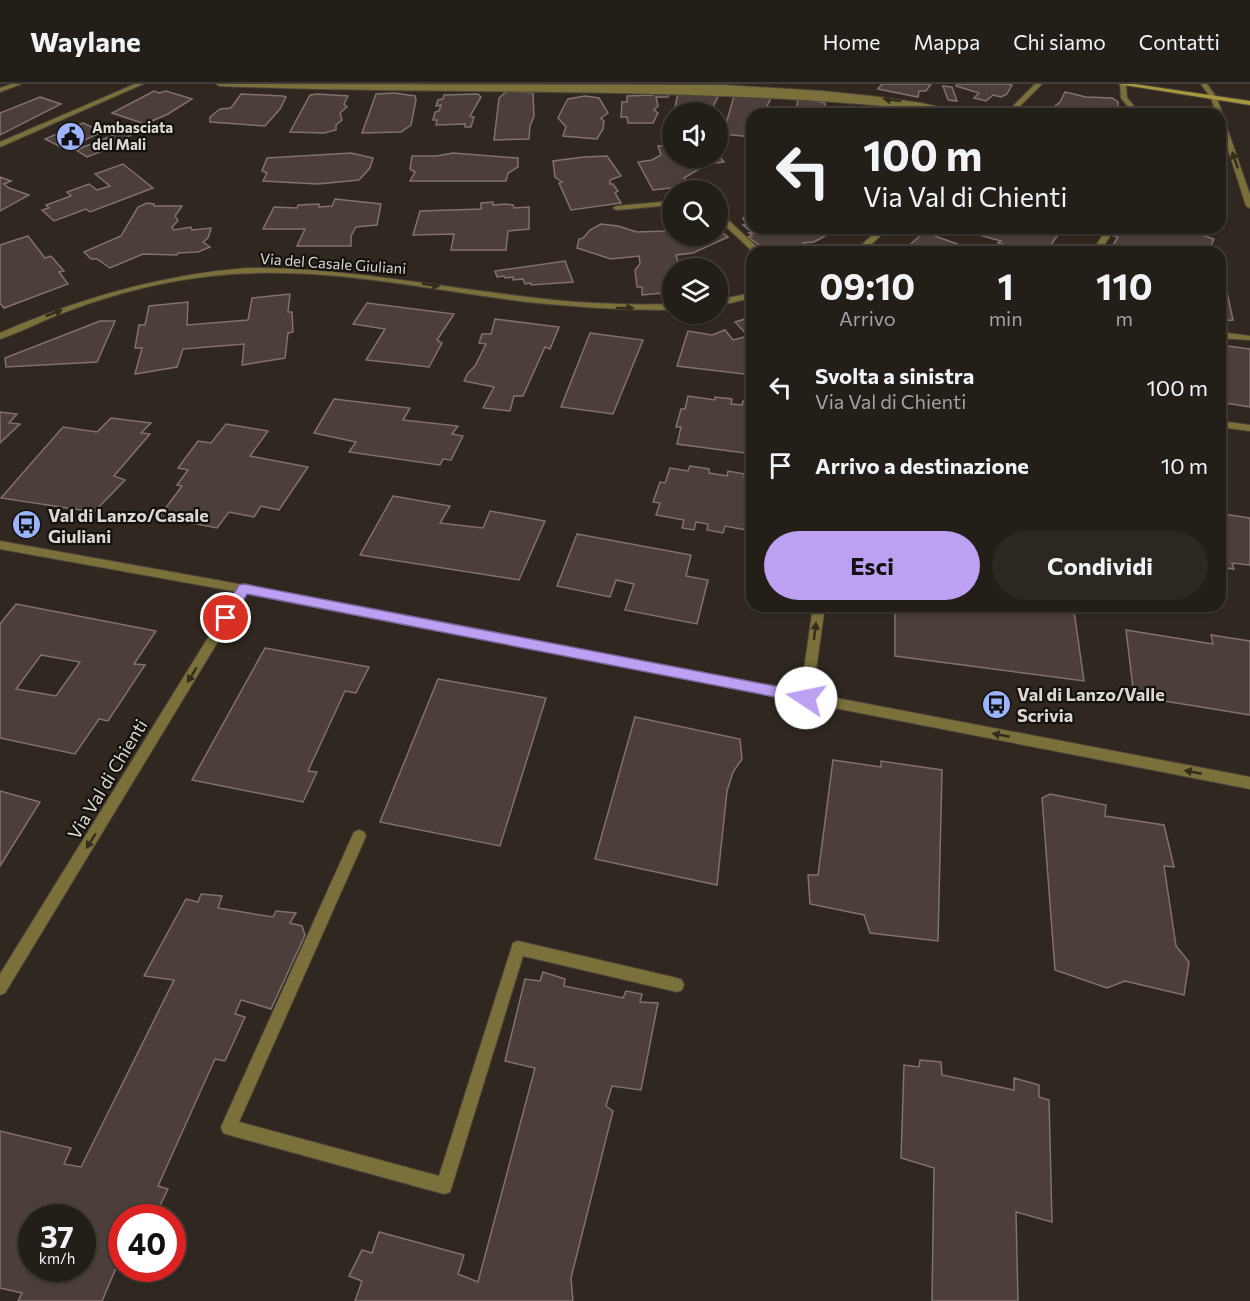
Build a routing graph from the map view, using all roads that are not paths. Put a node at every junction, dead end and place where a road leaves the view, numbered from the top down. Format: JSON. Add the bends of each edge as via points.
{"nodes":[{"id":1,"x":18,"y":84,"type":"edge"},
{"id":2,"x":140,"y":84,"type":"edge"},
{"id":3,"x":219,"y":84,"type":"edge"},
{"id":4,"x":1040,"y":84,"type":"edge"},
{"id":5,"x":1122,"y":84,"type":"edge"},
{"id":6,"x":1204,"y":84,"type":"edge"},
{"id":7,"x":0,"y":90,"type":"edge"},
{"id":8,"x":1214,"y":98,"type":"junction"},
{"id":9,"x":1250,"y":103,"type":"edge"},
{"id":10,"x":934,"y":108,"type":"edge"},
{"id":11,"x":1014,"y":108,"type":"edge"},
{"id":12,"x":1133,"y":108,"type":"edge"},
{"id":13,"x":1217,"y":108,"type":"edge"},
{"id":14,"x":1226,"y":135,"type":"edge"},
{"id":15,"x":0,"y":145,"type":"edge"},
{"id":16,"x":662,"y":204,"type":"edge"},
{"id":17,"x":1250,"y":206,"type":"edge"},
{"id":18,"x":617,"y":208,"type":"dead end"},
{"id":19,"x":728,"y":224,"type":"edge"},
{"id":20,"x":878,"y":234,"type":"edge"},
{"id":21,"x":752,"y":246,"type":"edge"},
{"id":22,"x":865,"y":246,"type":"edge"},
{"id":23,"x":746,"y":296,"type":"edge"},
{"id":24,"x":728,"y":300,"type":"edge"},
{"id":25,"x":662,"y":307,"type":"edge"},
{"id":26,"x":0,"y":336,"type":"edge"},
{"id":27,"x":1226,"y":336,"type":"edge"},
{"id":28,"x":1249,"y":338,"type":"edge"},
{"id":29,"x":1226,"y":425,"type":"edge"},
{"id":30,"x":1250,"y":428,"type":"edge"},
{"id":31,"x":0,"y":545,"type":"edge"},
{"id":32,"x":244,"y":589,"type":"junction"},
{"id":33,"x":818,"y":612,"type":"edge"},
{"id":34,"x":806,"y":698,"type":"junction"},
{"id":35,"x":1250,"y":783,"type":"edge"},
{"id":36,"x":359,"y":836,"type":"dead end"},
{"id":37,"x":677,"y":986,"type":"dead end"},
{"id":38,"x":0,"y":988,"type":"edge"}],
"edges":[{"from":1,"to":7,"type":"street"},
{"from":2,"to":15,"type":"street"},
{"from":10,"to":3,"type":"street","one_way":true,"via":[[863,96],[750,87]]},
{"from":4,"to":11,"type":"street"},
{"from":5,"to":8,"type":"main road"},
{"from":5,"to":12,"type":"street","via":[[1124,98]]},
{"from":6,"to":8,"type":"street"},
{"from":8,"to":9,"type":"main road"},
{"from":8,"to":13,"type":"street"},
{"from":17,"to":14,"type":"street","one_way":true},
{"from":16,"to":18,"type":"street"},
{"from":19,"to":21,"type":"street"},
{"from":20,"to":22,"type":"street"},
{"from":23,"to":24,"type":"street"},
{"from":26,"to":25,"type":"street","name":"Via del Casale Giuliani","one_way":true,"via":[[116,292],[194,275],[238,271],[337,273],[586,305]]},
{"from":27,"to":28,"type":"street"},
{"from":29,"to":30,"type":"street"},
{"from":31,"to":32,"type":"street"},
{"from":32,"to":34,"type":"street"},
{"from":32,"to":38,"type":"street","name":"Via Val di Chienti","one_way":true},
{"from":34,"to":33,"type":"street","one_way":true},
{"from":35,"to":34,"type":"street","one_way":true},
{"from":36,"to":37,"type":"street","via":[[229,1127],[444,1186],[518,948]]}]}
